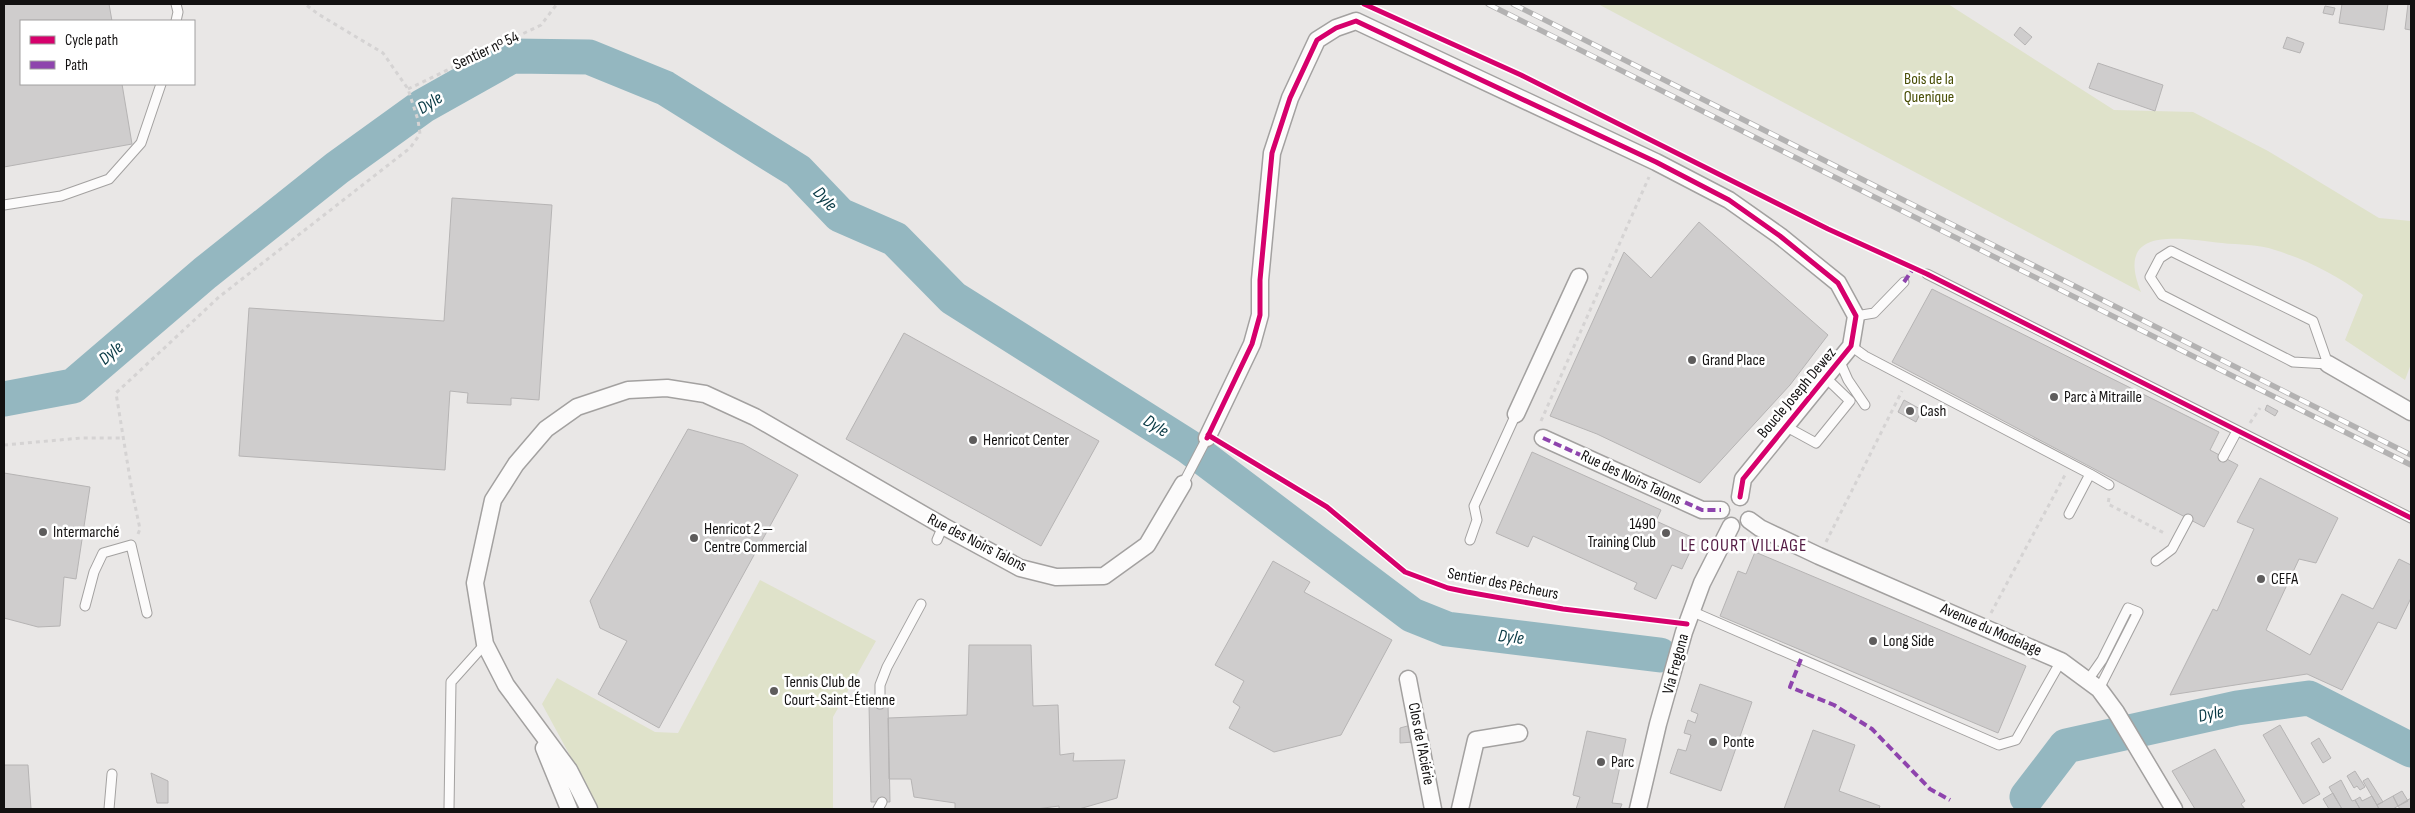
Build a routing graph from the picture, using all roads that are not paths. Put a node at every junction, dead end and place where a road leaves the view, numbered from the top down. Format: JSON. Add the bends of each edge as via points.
{"nodes":[{"id":1,"x":176,"y":4,"type":"edge"},
{"id":2,"x":176,"y":20,"type":"edge"},
{"id":3,"x":161,"y":85,"type":"edge"},
{"id":4,"x":4,"y":205,"type":"edge"},
{"id":5,"x":1927,"y":274,"type":"dead end"},
{"id":6,"x":1579,"y":277,"type":"dead end"},
{"id":7,"x":1904,"y":282,"type":"dead end"},
{"id":8,"x":1856,"y":316,"type":"junction"},
{"id":9,"x":1851,"y":346,"type":"junction"},
{"id":10,"x":1840,"y":362,"type":"junction"},
{"id":11,"x":2328,"y":364,"type":"junction"},
{"id":12,"x":1826,"y":378,"type":"junction"},
{"id":13,"x":1865,"y":405,"type":"dead end"},
{"id":14,"x":2411,"y":412,"type":"edge"},
{"id":15,"x":1516,"y":414,"type":"joint"},
{"id":16,"x":1785,"y":426,"type":"junction"},
{"id":17,"x":1541,"y":431,"type":"road end"},
{"id":18,"x":2237,"y":431,"type":"junction"},
{"id":19,"x":1207,"y":438,"type":"joint"},
{"id":20,"x":2223,"y":457,"type":"dead end"},
{"id":21,"x":2090,"y":474,"type":"junction"},
{"id":22,"x":1183,"y":484,"type":"joint"},
{"id":23,"x":2109,"y":485,"type":"road end"},
{"id":24,"x":1740,"y":497,"type":"junction"},
{"id":25,"x":1721,"y":510,"type":"junction"},
{"id":26,"x":2069,"y":514,"type":"dead end"},
{"id":27,"x":2411,"y":518,"type":"edge"},
{"id":28,"x":2188,"y":519,"type":"dead end"},
{"id":29,"x":1750,"y":520,"type":"junction"},
{"id":30,"x":1731,"y":526,"type":"junction"},
{"id":31,"x":1470,"y":540,"type":"dead end"},
{"id":32,"x":2156,"y":561,"type":"dead end"},
{"id":33,"x":921,"y":604,"type":"dead end"},
{"id":34,"x":85,"y":606,"type":"dead end"},
{"id":35,"x":1691,"y":611,"type":"junction"},
{"id":36,"x":148,"y":614,"type":"dead end"},
{"id":37,"x":485,"y":644,"type":"junction"},
{"id":38,"x":2060,"y":661,"type":"junction"},
{"id":39,"x":1408,"y":679,"type":"dead end"},
{"id":40,"x":2094,"y":684,"type":"junction"},
{"id":41,"x":880,"y":704,"type":"dead end"},
{"id":42,"x":533,"y":720,"type":"junction"},
{"id":43,"x":1520,"y":733,"type":"dead end"},
{"id":44,"x":112,"y":774,"type":"dead end"},
{"id":45,"x":109,"y":809,"type":"edge"},
{"id":46,"x":450,"y":809,"type":"edge"},
{"id":47,"x":569,"y":809,"type":"edge"},
{"id":48,"x":590,"y":809,"type":"edge"},
{"id":49,"x":1433,"y":809,"type":"edge"},
{"id":50,"x":1460,"y":809,"type":"edge"},
{"id":51,"x":1638,"y":809,"type":"edge"},
{"id":52,"x":2174,"y":809,"type":"edge"}],
"edges":[{"from":1,"to":2,"type":"lane"},
{"from":3,"to":4,"type":"lane","via":[[141,143],[109,179],[61,196]]},
{"from":5,"to":18,"type":"lane"},
{"from":6,"to":15,"type":"street"},
{"from":7,"to":8,"type":"lane","via":[[1874,313]]},
{"from":8,"to":9,"type":"street","name":"Boucle Joseph Dewez"},
{"from":8,"to":19,"type":"street","via":[[1838,284],[1730,200],[1656,162],[1356,22],[1336,28],[1317,40],[1290,98],[1272,153],[1260,280],[1260,315],[1252,344]]},
{"from":9,"to":10,"type":"street","name":"Boucle Joseph Dewez"},
{"from":9,"to":21,"type":"lane","via":[[1908,380]]},
{"from":10,"to":12,"type":"street","name":"Boucle Joseph Dewez"},
{"from":10,"to":13,"type":"lane"},
{"from":11,"to":11,"type":"lane","via":[[2314,321],[2171,251],[2160,258],[2150,277],[2162,295],[2293,362]]},
{"from":11,"to":14,"type":"street"},
{"from":12,"to":16,"type":"street","name":"Boucle Joseph Dewez"},
{"from":12,"to":16,"type":"lane","via":[[1850,401],[1816,443]]},
{"from":15,"to":31,"type":"lane","via":[[1474,506],[1477,520]]},
{"from":16,"to":24,"type":"street","name":"Boucle Joseph Dewez","via":[[1743,479]]},
{"from":17,"to":25,"type":"street","name":"Rue des Noirs Talons","via":[[1702,510]]},
{"from":18,"to":20,"type":"lane"},
{"from":18,"to":27,"type":"lane"},
{"from":19,"to":22,"type":"lane","name":"Rue des Noirs Talons"},
{"from":21,"to":23,"type":"lane"},
{"from":21,"to":26,"type":"lane"},
{"from":22,"to":37,"type":"street","name":"Rue des Noirs Talons","via":[[1147,545],[1104,576],[1056,577],[1020,568],[940,533],[755,417],[706,394],[668,388],[628,390],[577,407],[546,429],[516,464],[493,500],[475,583]]},
{"from":24,"to":25,"type":"street","via":[[1730,498]]},
{"from":24,"to":29,"type":"street","via":[[1751,506]]},
{"from":25,"to":30,"type":"street","via":[[1724,520]]},
{"from":28,"to":32,"type":"lane","via":[[2172,549]]},
{"from":29,"to":30,"type":"street","via":[[1739,527]]},
{"from":29,"to":38,"type":"street","name":"Avenue du Modelage","via":[[1819,556]]},
{"from":30,"to":35,"type":"street","name":"Via Fregona"},
{"from":33,"to":41,"type":"lane","via":[[887,667],[880,685]]},
{"from":34,"to":36,"type":"lane","via":[[103,552],[131,545]]},
{"from":35,"to":38,"type":"lane","via":[[1999,745],[2016,740]]},
{"from":35,"to":51,"type":"street","name":"Via Fregona","via":[[1658,724]]},
{"from":37,"to":42,"type":"street","name":"Rue des Noirs Talons","via":[[506,684]]},
{"from":37,"to":46,"type":"lane","via":[[451,682]]},
{"from":38,"to":40,"type":"street","name":"Avenue du Modelage"},
{"from":39,"to":49,"type":"street","name":"Clos de l'Aciérie"},
{"from":40,"to":40,"type":"lane","via":[[2138,612],[2128,608]]},
{"from":40,"to":52,"type":"street","name":"Avenue du Modelage","via":[[2116,712]]},
{"from":42,"to":47,"type":"street"},
{"from":42,"to":48,"type":"street","via":[[569,770]]},
{"from":43,"to":50,"type":"street","via":[[1476,740]]},
{"from":44,"to":45,"type":"lane"}]}
